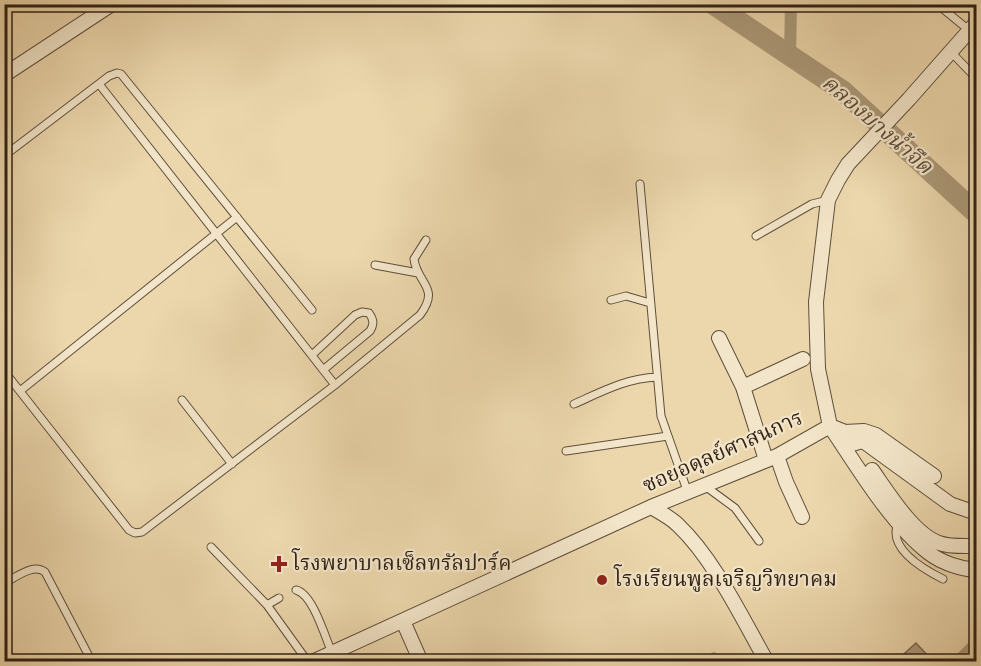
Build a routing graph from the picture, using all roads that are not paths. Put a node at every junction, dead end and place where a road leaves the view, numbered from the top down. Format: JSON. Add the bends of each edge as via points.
{"nodes":[{"id":1,"x":111,"y":4,"type":"edge"},
{"id":2,"x":937,"y":4,"type":"edge"},
{"id":3,"x":973,"y":27,"type":"edge"},
{"id":4,"x":951,"y":52,"type":"junction"},
{"id":5,"x":4,"y":75,"type":"edge"},
{"id":6,"x":976,"y":78,"type":"edge"},
{"id":7,"x":99,"y":84,"type":"junction"},
{"id":8,"x":4,"y":156,"type":"edge"},
{"id":9,"x":640,"y":184,"type":"dead end"},
{"id":10,"x":828,"y":200,"type":"junction"},
{"id":11,"x":237,"y":217,"type":"junction"},
{"id":12,"x":216,"y":234,"type":"junction"},
{"id":13,"x":756,"y":236,"type":"dead end"},
{"id":14,"x":426,"y":240,"type":"dead end"},
{"id":15,"x":375,"y":265,"type":"dead end"},
{"id":16,"x":418,"y":273,"type":"junction"},
{"id":17,"x":611,"y":300,"type":"dead end"},
{"id":18,"x":650,"y":303,"type":"junction"},
{"id":19,"x":312,"y":309,"type":"dead end"},
{"id":20,"x":719,"y":338,"type":"dead end"},
{"id":21,"x":312,"y":356,"type":"junction"},
{"id":22,"x":803,"y":359,"type":"dead end"},
{"id":23,"x":323,"y":370,"type":"junction"},
{"id":24,"x":4,"y":371,"type":"edge"},
{"id":25,"x":657,"y":377,"type":"junction"},
{"id":26,"x":335,"y":385,"type":"junction"},
{"id":27,"x":743,"y":387,"type":"junction"},
{"id":28,"x":20,"y":391,"type":"junction"},
{"id":29,"x":182,"y":400,"type":"dead end"},
{"id":30,"x":574,"y":404,"type":"dead end"},
{"id":31,"x":830,"y":426,"type":"junction"},
{"id":32,"x":668,"y":436,"type":"junction"},
{"id":33,"x":848,"y":438,"type":"junction"},
{"id":34,"x":566,"y":452,"type":"dead end"},
{"id":35,"x":771,"y":458,"type":"junction"},
{"id":36,"x":232,"y":464,"type":"junction"},
{"id":37,"x":934,"y":476,"type":"dead end"},
{"id":38,"x":705,"y":486,"type":"junction"},
{"id":39,"x":688,"y":493,"type":"junction"},
{"id":40,"x":651,"y":507,"type":"junction"},
{"id":41,"x":976,"y":513,"type":"edge"},
{"id":42,"x":802,"y":517,"type":"dead end"},
{"id":43,"x":898,"y":522,"type":"junction"},
{"id":44,"x":759,"y":541,"type":"dead end"},
{"id":45,"x":976,"y":546,"type":"edge"},
{"id":46,"x":211,"y":547,"type":"dead end"},
{"id":47,"x":976,"y":570,"type":"edge"},
{"id":48,"x":943,"y":579,"type":"dead end"},
{"id":49,"x":4,"y":583,"type":"edge"},
{"id":50,"x":296,"y":590,"type":"dead end"},
{"id":51,"x":279,"y":598,"type":"dead end"},
{"id":52,"x":267,"y":605,"type":"junction"},
{"id":53,"x":403,"y":621,"type":"junction"},
{"id":54,"x":332,"y":653,"type":"junction"},
{"id":55,"x":419,"y":658,"type":"edge"},
{"id":56,"x":92,"y":662,"type":"edge"},
{"id":57,"x":310,"y":662,"type":"edge"},
{"id":58,"x":404,"y":662,"type":"edge"},
{"id":59,"x":767,"y":662,"type":"edge"}],
"edges":[{"from":1,"to":5,"type":"street"},
{"from":2,"to":3,"type":"lane"},
{"from":3,"to":4,"type":"street","name":"ซอยอดุลย์ศาสนการ"},
{"from":4,"to":6,"type":"lane"},
{"from":4,"to":10,"type":"street","name":"ซอยอดุลย์ศาสนการ","via":[[848,164]]},
{"from":7,"to":8,"type":"lane"},
{"from":7,"to":11,"type":"lane","via":[[109,76],[122,74]]},
{"from":7,"to":12,"type":"lane"},
{"from":9,"to":18,"type":"lane"},
{"from":10,"to":13,"type":"lane","via":[[812,204]]},
{"from":10,"to":31,"type":"street","name":"ซอยอดุลย์ศาสนการ","via":[[816,302],[818,369]]},
{"from":11,"to":12,"type":"lane"},
{"from":11,"to":19,"type":"lane"},
{"from":12,"to":21,"type":"lane"},
{"from":12,"to":28,"type":"lane"},
{"from":14,"to":16,"type":"lane","via":[[414,259]]},
{"from":15,"to":16,"type":"lane"},
{"from":16,"to":26,"type":"lane","via":[[429,291],[427,306]]},
{"from":17,"to":18,"type":"lane","via":[[626,296]]},
{"from":18,"to":25,"type":"lane"},
{"from":20,"to":27,"type":"street"},
{"from":21,"to":23,"type":"lane"},
{"from":21,"to":23,"type":"lane","via":[[356,315],[369,313],[373,319],[370,331]]},
{"from":22,"to":27,"type":"street"},
{"from":23,"to":26,"type":"lane"},
{"from":24,"to":28,"type":"lane"},
{"from":25,"to":30,"type":"lane","via":[[627,381]]},
{"from":25,"to":32,"type":"lane","via":[[661,416]]},
{"from":26,"to":36,"type":"lane"},
{"from":27,"to":35,"type":"street"},
{"from":28,"to":36,"type":"lane","via":[[135,533],[149,529]]},
{"from":29,"to":36,"type":"lane"},
{"from":31,"to":33,"type":"street"},
{"from":31,"to":35,"type":"street","name":"ซอยอดุลย์ศาสนการ"},
{"from":31,"to":43,"type":"street"},
{"from":32,"to":34,"type":"lane"},
{"from":32,"to":39,"type":"lane"},
{"from":33,"to":37,"type":"street","via":[[864,430],[876,435]]},
{"from":33,"to":41,"type":"street","via":[[864,442],[950,504]]},
{"from":33,"to":45,"type":"street","via":[[914,525],[928,537],[938,543]]},
{"from":35,"to":38,"type":"street","name":"ซอยอดุลย์ศาสนการ"},
{"from":35,"to":42,"type":"street"},
{"from":38,"to":39,"type":"street","name":"ซอยอดุลย์ศาสนการ"},
{"from":38,"to":44,"type":"lane","via":[[735,508]]},
{"from":39,"to":40,"type":"street","name":"ซอยอดุลย์ศาสนการ"},
{"from":40,"to":53,"type":"street","name":"ซอยอดุลย์ศาสนการ"},
{"from":40,"to":59,"type":"street","via":[[677,523],[689,537],[718,576]]},
{"from":43,"to":47,"type":"street","via":[[930,554]]},
{"from":43,"to":48,"type":"lane","via":[[897,538],[909,557]]},
{"from":46,"to":52,"type":"lane"},
{"from":49,"to":56,"type":"lane","via":[[33,568],[45,572]]},
{"from":50,"to":54,"type":"lane","via":[[302,591],[311,603]]},
{"from":51,"to":52,"type":"lane"},
{"from":52,"to":57,"type":"lane"},
{"from":53,"to":54,"type":"street","name":"ซอยอดุลย์ศาสนการ"},
{"from":53,"to":55,"type":"street"},
{"from":54,"to":57,"type":"street","name":"ซอยอดุลย์ศาสนการ"},
{"from":55,"to":58,"type":"lane"}]}
